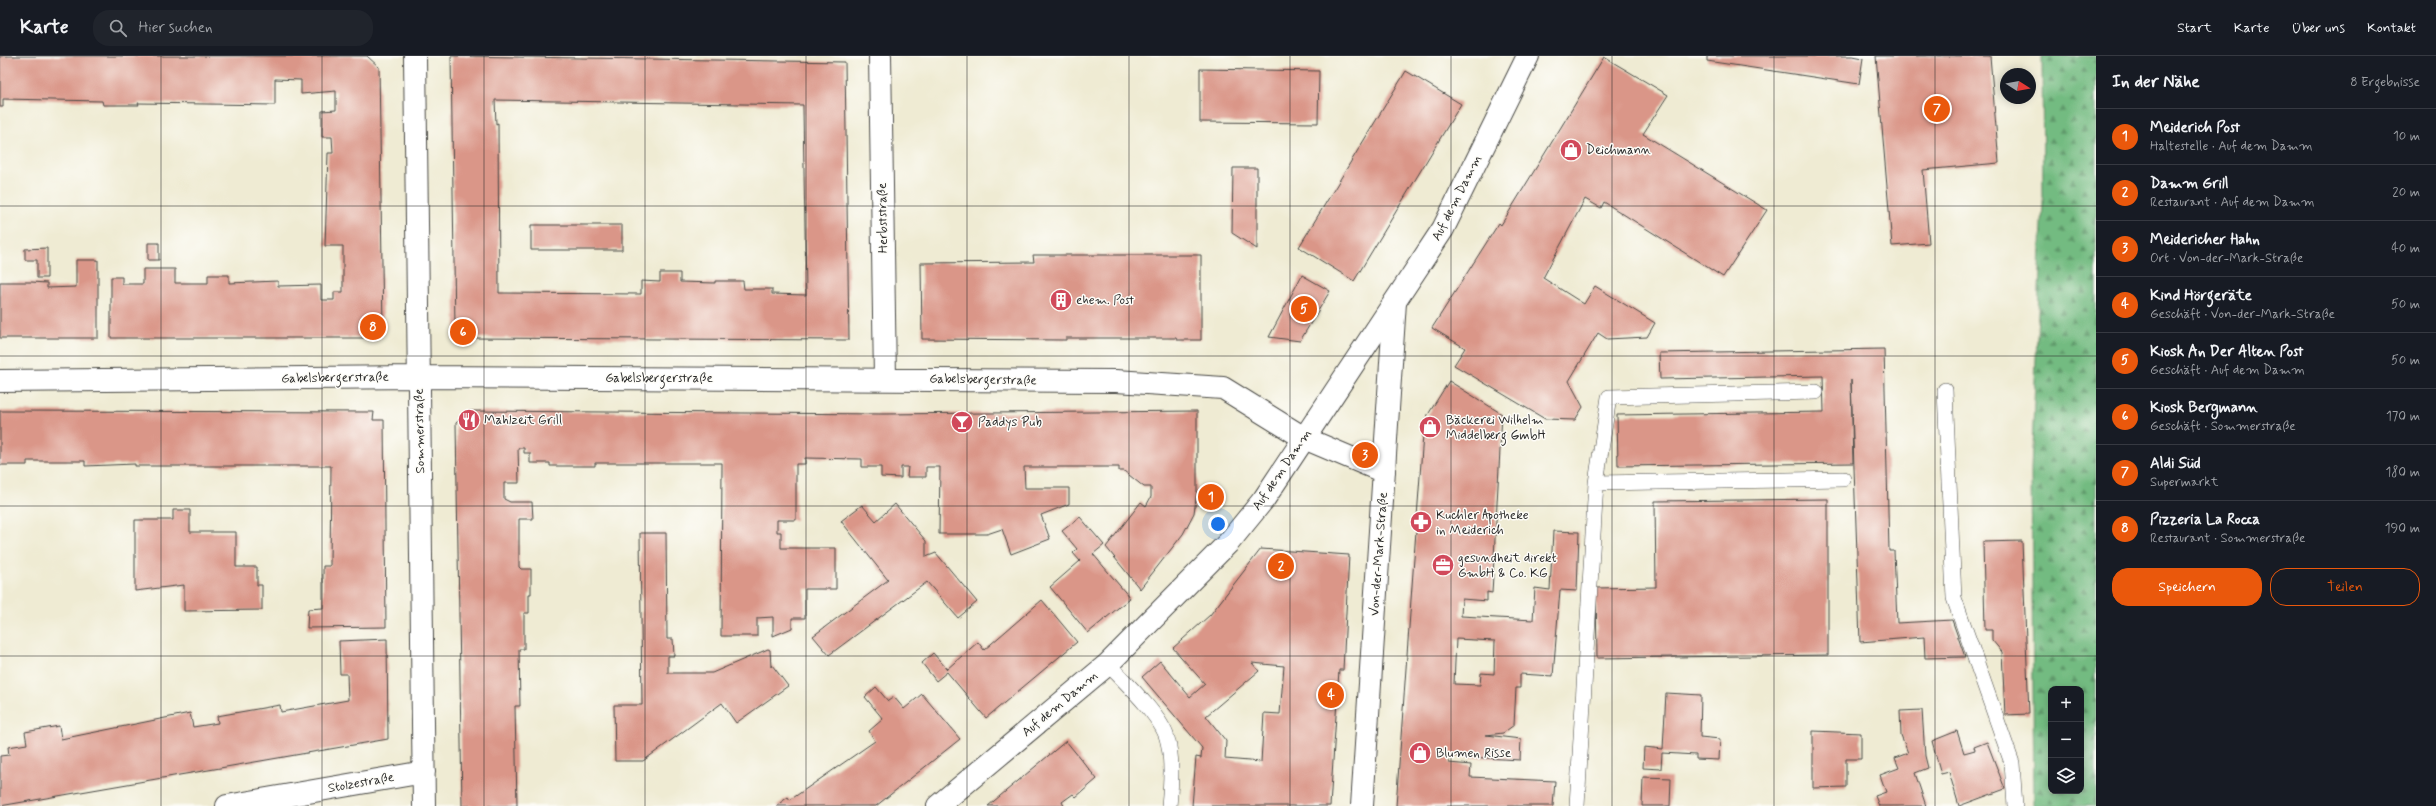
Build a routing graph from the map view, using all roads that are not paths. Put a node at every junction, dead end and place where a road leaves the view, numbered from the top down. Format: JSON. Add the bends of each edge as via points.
{"nodes":[{"id":1,"x":415,"y":56,"type":"edge"},
{"id":2,"x":880,"y":56,"type":"edge"},
{"id":3,"x":1528,"y":56,"type":"edge"},
{"id":4,"x":1395,"y":302,"type":"junction"},
{"id":5,"x":420,"y":377,"type":"junction"},
{"id":6,"x":885,"y":379,"type":"junction"},
{"id":7,"x":0,"y":381,"type":"edge"},
{"id":8,"x":1945,"y":390,"type":"dead end"},
{"id":9,"x":1816,"y":392,"type":"dead end"},
{"id":10,"x":1304,"y":438,"type":"junction"},
{"id":11,"x":1384,"y":472,"type":"junction"},
{"id":12,"x":1842,"y":479,"type":"dead end"},
{"id":13,"x":1596,"y":483,"type":"junction"},
{"id":14,"x":1108,"y":664,"type":"junction"},
{"id":15,"x":424,"y":772,"type":"junction"},
{"id":16,"x":227,"y":806,"type":"edge"},
{"id":17,"x":424,"y":806,"type":"edge"},
{"id":18,"x":938,"y":806,"type":"edge"},
{"id":19,"x":1169,"y":806,"type":"edge"},
{"id":20,"x":1362,"y":806,"type":"edge"},
{"id":21,"x":1577,"y":806,"type":"edge"},
{"id":22,"x":2015,"y":806,"type":"edge"}],
"edges":[{"from":1,"to":5,"type":"street","name":"Sommerstraße"},
{"from":2,"to":6,"type":"street","name":"Herbststraße"},
{"from":3,"to":4,"type":"street","name":"Auf dem Damm","via":[[1443,229]]},
{"from":4,"to":10,"type":"street","name":"Auf dem Damm"},
{"from":4,"to":11,"type":"street","name":"Von-der-Mark-Straße"},
{"from":5,"to":6,"type":"street","name":"Gabelsbergerstraße"},
{"from":5,"to":7,"type":"street","name":"Gabelsbergerstraße"},
{"from":5,"to":15,"type":"street","name":"Sommerstraße"},
{"from":6,"to":10,"type":"street","name":"Gabelsbergerstraße","via":[[1116,381],[1223,388]]},
{"from":8,"to":22,"type":"lane","via":[[1954,598],[2012,763]]},
{"from":9,"to":13,"type":"lane","via":[[1609,397]]},
{"from":10,"to":11,"type":"street","name":"Gabelsbergerstraße"},
{"from":10,"to":14,"type":"street","name":"Auf dem Damm","via":[[1264,499],[1229,542]]},
{"from":11,"to":20,"type":"street","name":"Von-der-Mark-Straße"},
{"from":12,"to":13,"type":"lane"},
{"from":13,"to":21,"type":"lane"},
{"from":14,"to":18,"type":"street","name":"Auf dem Damm"},
{"from":14,"to":19,"type":"lane","via":[[1147,705],[1167,738],[1171,775]]},
{"from":15,"to":16,"type":"street","name":"Stolzestraße"},
{"from":15,"to":17,"type":"street","name":"Sommerstraße"}]}
